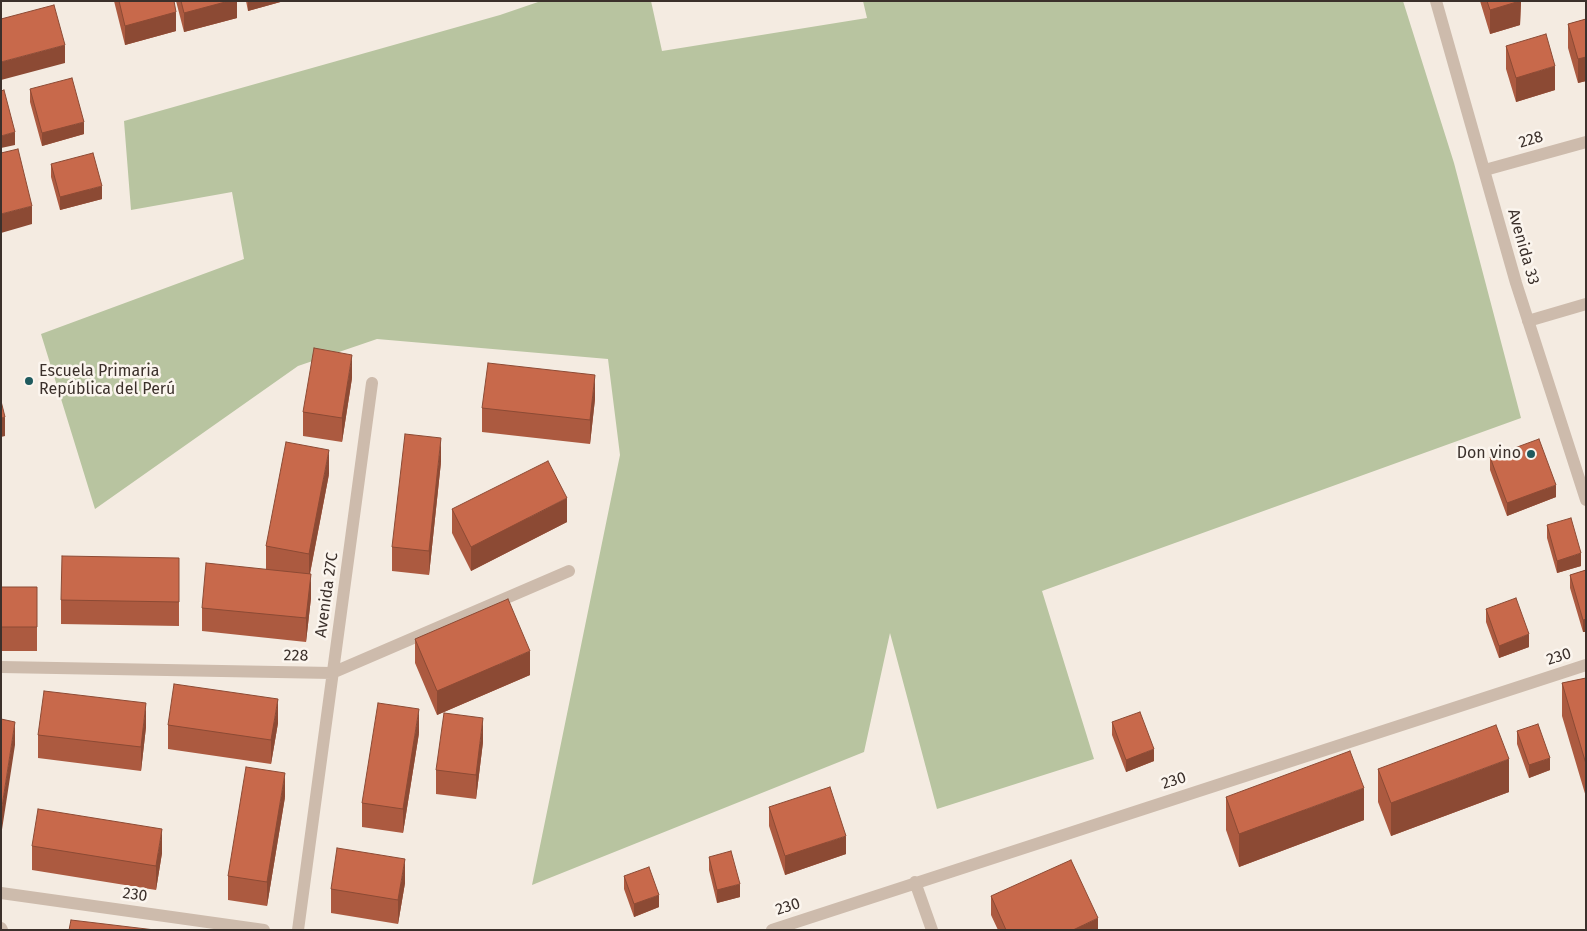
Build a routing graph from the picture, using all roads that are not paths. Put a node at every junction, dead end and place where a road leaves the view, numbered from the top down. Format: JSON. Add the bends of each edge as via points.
{"nodes":[{"id":1,"x":1436,"y":1,"type":"edge"},
{"id":2,"x":1586,"y":142,"type":"edge"},
{"id":3,"x":1485,"y":170,"type":"junction"},
{"id":4,"x":1586,"y":304,"type":"edge"},
{"id":5,"x":1528,"y":320,"type":"junction"},
{"id":6,"x":372,"y":383,"type":"dead end"},
{"id":7,"x":1586,"y":500,"type":"edge"},
{"id":8,"x":569,"y":571,"type":"dead end"},
{"id":9,"x":1586,"y":665,"type":"edge"},
{"id":10,"x":1,"y":667,"type":"edge"},
{"id":11,"x":332,"y":673,"type":"junction"},
{"id":12,"x":915,"y":882,"type":"junction"},
{"id":13,"x":1,"y":893,"type":"edge"},
{"id":14,"x":264,"y":930,"type":"edge"},
{"id":15,"x":298,"y":930,"type":"edge"},
{"id":16,"x":772,"y":930,"type":"edge"},
{"id":17,"x":932,"y":930,"type":"edge"}],
"edges":[{"from":1,"to":3,"type":"street","name":"Avenida 33"},
{"from":2,"to":3,"type":"street","name":"228"},
{"from":3,"to":5,"type":"street","name":"Avenida 33"},
{"from":4,"to":5,"type":"street"},
{"from":5,"to":7,"type":"street","name":"Avenida 33"},
{"from":6,"to":11,"type":"street","name":"Avenida 27C"},
{"from":8,"to":11,"type":"street","name":"228"},
{"from":9,"to":12,"type":"street","name":"230"},
{"from":10,"to":11,"type":"street","name":"228"},
{"from":11,"to":15,"type":"street","name":"Avenida 27C"},
{"from":12,"to":16,"type":"street","name":"230"},
{"from":12,"to":17,"type":"street"},
{"from":13,"to":14,"type":"street","name":"230"}]}
